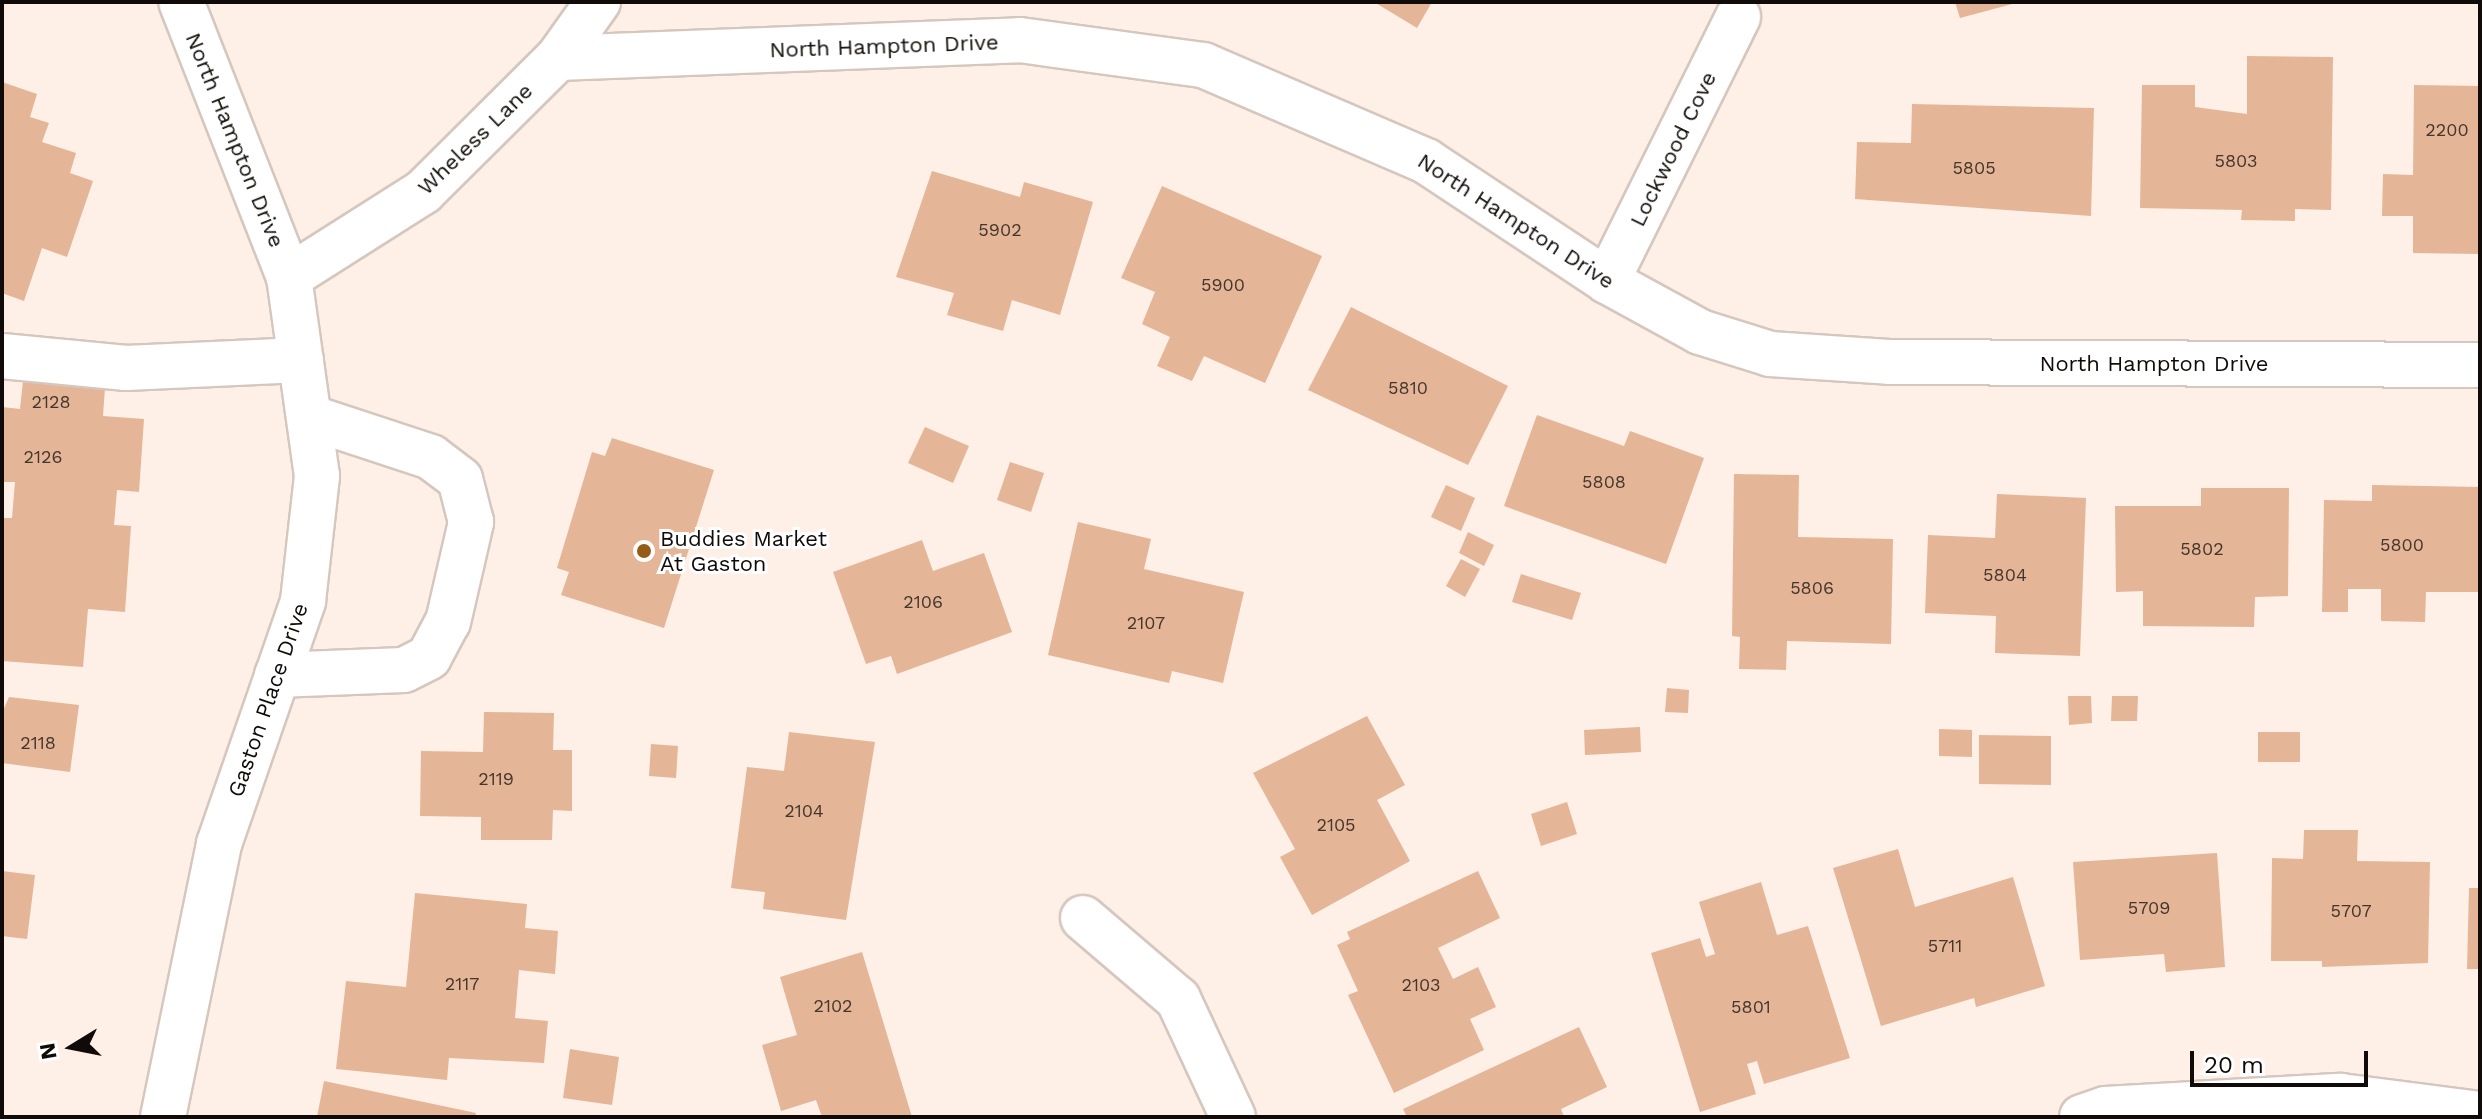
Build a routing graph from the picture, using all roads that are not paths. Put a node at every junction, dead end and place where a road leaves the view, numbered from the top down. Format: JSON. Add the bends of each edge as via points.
{"nodes":[{"id":1,"x":181,"y":2,"type":"edge"},
{"id":2,"x":598,"y":2,"type":"edge"},
{"id":3,"x":1738,"y":17,"type":"dead end"},
{"id":4,"x":558,"y":58,"type":"junction"},
{"id":5,"x":289,"y":277,"type":"junction"},
{"id":6,"x":1607,"y":281,"type":"junction"},
{"id":7,"x":2,"y":356,"type":"edge"},
{"id":8,"x":301,"y":360,"type":"junction"},
{"id":9,"x":2480,"y":365,"type":"edge"},
{"id":10,"x":309,"y":417,"type":"junction"},
{"id":11,"x":277,"y":675,"type":"junction"},
{"id":12,"x":1083,"y":918,"type":"dead end"},
{"id":13,"x":2480,"y":1114,"type":"edge"},
{"id":14,"x":163,"y":1117,"type":"edge"},
{"id":15,"x":1233,"y":1117,"type":"edge"},
{"id":16,"x":2082,"y":1117,"type":"edge"}],
"edges":[{"from":1,"to":5,"type":"street","name":"North Hampton Drive"},
{"from":2,"to":4,"type":"street","name":"Wheless Lane"},
{"from":3,"to":6,"type":"street","name":"Lockwood Cove"},
{"from":4,"to":5,"type":"street","name":"Wheless Lane","via":[[423,192]]},
{"from":4,"to":6,"type":"street","name":"North Hampton Drive","via":[[1020,40],[1203,65],[1426,161]]},
{"from":5,"to":8,"type":"street","name":"Gaston Place Drive"},
{"from":6,"to":9,"type":"street","name":"North Hampton Drive","via":[[1700,332],[1770,354],[1889,362]]},
{"from":7,"to":8,"type":"street","via":[[126,368]]},
{"from":8,"to":10,"type":"street","name":"Gaston Place Drive"},
{"from":10,"to":11,"type":"street","name":"Gaston Place Drive","via":[[317,476],[305,585]]},
{"from":10,"to":11,"type":"street","via":[[431,457],[460,479],[471,522],[448,622],[429,657],[404,670]]},
{"from":11,"to":14,"type":"street","name":"Gaston Place Drive","via":[[219,844]]},
{"from":12,"to":15,"type":"street","via":[[1178,999]]},
{"from":13,"to":16,"type":"street","via":[[2341,1096],[2105,1109]]}]}
